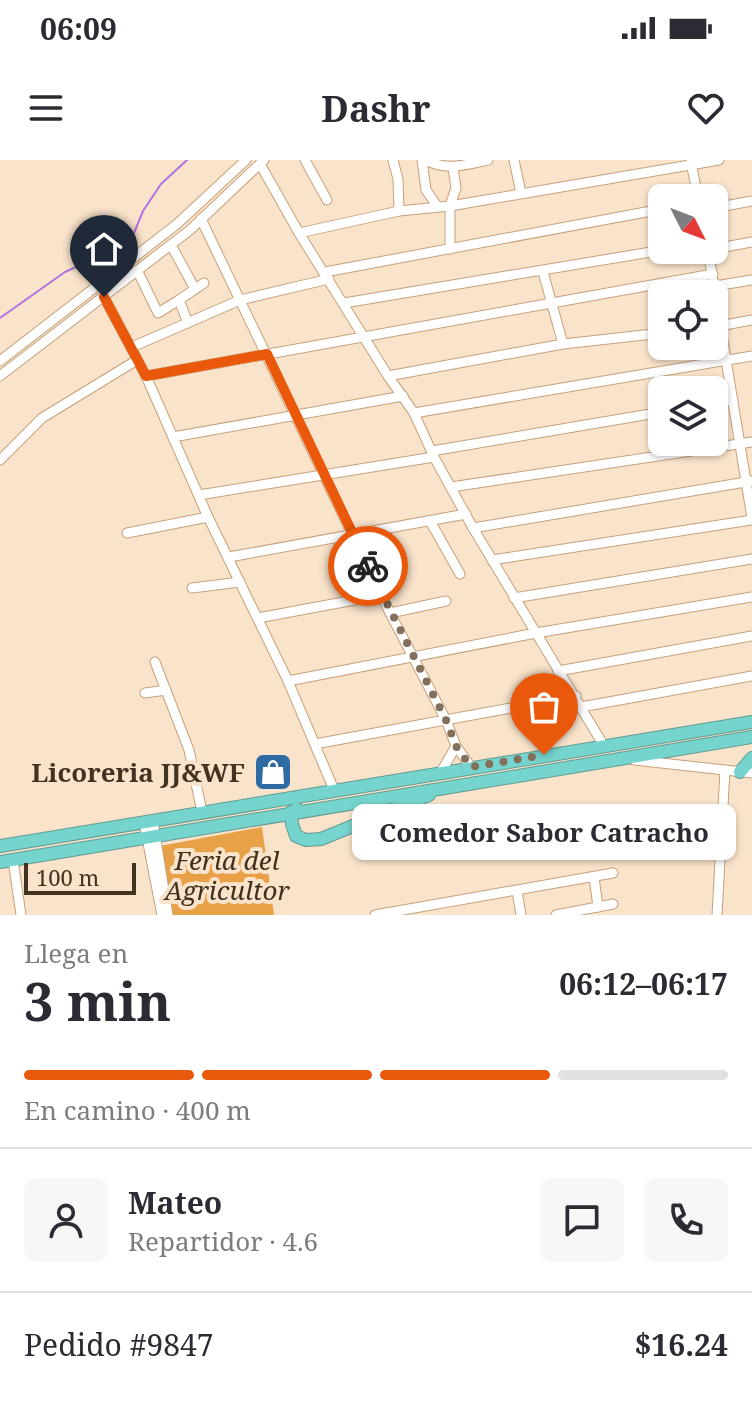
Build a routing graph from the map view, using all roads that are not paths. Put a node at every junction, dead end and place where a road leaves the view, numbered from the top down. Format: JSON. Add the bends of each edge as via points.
{"nodes":[{"id":1,"x":246,"y":160,"type":"edge"},
{"id":2,"x":305,"y":160,"type":"edge"},
{"id":3,"x":393,"y":160,"type":"edge"},
{"id":4,"x":424,"y":160,"type":"edge"},
{"id":5,"x":488,"y":160,"type":"edge"},
{"id":6,"x":514,"y":160,"type":"edge"},
{"id":7,"x":719,"y":160,"type":"edge"},
{"id":8,"x":262,"y":162,"type":"edge"},
{"id":9,"x":692,"y":162,"type":"edge"},
{"id":10,"x":438,"y":167,"type":"junction"},
{"id":11,"x":453,"y":168,"type":"junction"},
{"id":12,"x":426,"y":178,"type":"junction"},
{"id":13,"x":696,"y":184,"type":"edge"},
{"id":14,"x":521,"y":193,"type":"junction"},
{"id":15,"x":327,"y":200,"type":"dead end"},
{"id":16,"x":752,"y":201,"type":"edge"},
{"id":17,"x":728,"y":205,"type":"edge"},
{"id":18,"x":437,"y":206,"type":"junction"},
{"id":19,"x":450,"y":206,"type":"junction"},
{"id":20,"x":399,"y":211,"type":"junction"},
{"id":21,"x":648,"y":212,"type":"edge"},
{"id":22,"x":201,"y":219,"type":"junction"},
{"id":23,"x":299,"y":233,"type":"junction"},
{"id":24,"x":752,"y":242,"type":"edge"},
{"id":25,"x":171,"y":245,"type":"junction"},
{"id":26,"x":728,"y":247,"type":"edge"},
{"id":27,"x":450,"y":249,"type":"junction"},
{"id":28,"x":648,"y":253,"type":"edge"},
{"id":29,"x":712,"y":264,"type":"edge"},
{"id":30,"x":137,"y":270,"type":"junction"},
{"id":31,"x":543,"y":272,"type":"junction"},
{"id":32,"x":713,"y":274,"type":"junction"},
{"id":33,"x":327,"y":276,"type":"junction"},
{"id":34,"x":714,"y":280,"type":"edge"},
{"id":35,"x":752,"y":280,"type":"edge"},
{"id":36,"x":728,"y":284,"type":"edge"},
{"id":37,"x":104,"y":297,"type":"junction"},
{"id":38,"x":179,"y":300,"type":"junction"},
{"id":39,"x":240,"y":300,"type":"junction"},
{"id":40,"x":344,"y":303,"type":"junction"},
{"id":41,"x":551,"y":304,"type":"junction"},
{"id":42,"x":752,"y":320,"type":"edge"},
{"id":43,"x":188,"y":323,"type":"junction"},
{"id":44,"x":728,"y":324,"type":"edge"},
{"id":45,"x":648,"y":335,"type":"edge"},
{"id":46,"x":365,"y":337,"type":"junction"},
{"id":47,"x":563,"y":344,"type":"junction"},
{"id":48,"x":132,"y":347,"type":"junction"},
{"id":49,"x":267,"y":354,"type":"junction"},
{"id":50,"x":752,"y":356,"type":"edge"},
{"id":51,"x":137,"y":360,"type":"junction"},
{"id":52,"x":727,"y":360,"type":"joint"},
{"id":53,"x":728,"y":360,"type":"edge"},
{"id":54,"x":0,"y":361,"type":"edge"},
{"id":55,"x":0,"y":376,"type":"edge"},
{"id":56,"x":146,"y":376,"type":"junction"},
{"id":57,"x":388,"y":376,"type":"junction"},
{"id":58,"x":403,"y":396,"type":"junction"},
{"id":59,"x":733,"y":400,"type":"junction"},
{"id":60,"x":728,"y":401,"type":"edge"},
{"id":61,"x":414,"y":413,"type":"junction"},
{"id":62,"x":648,"y":415,"type":"edge"},
{"id":63,"x":297,"y":417,"type":"junction"},
{"id":64,"x":173,"y":437,"type":"junction"},
{"id":65,"x":752,"y":442,"type":"edge"},
{"id":66,"x":739,"y":444,"type":"junction"},
{"id":67,"x":433,"y":454,"type":"junction"},
{"id":68,"x":0,"y":460,"type":"edge"},
{"id":69,"x":326,"y":475,"type":"junction"},
{"id":70,"x":748,"y":482,"type":"edge"},
{"id":71,"x":451,"y":487,"type":"junction"},
{"id":72,"x":199,"y":495,"type":"junction"},
{"id":73,"x":466,"y":514,"type":"junction"},
{"id":74,"x":208,"y":517,"type":"junction"},
{"id":75,"x":752,"y":519,"type":"edge"},
{"id":76,"x":430,"y":521,"type":"junction"},
{"id":77,"x":473,"y":528,"type":"junction"},
{"id":78,"x":127,"y":533,"type":"dead end"},
{"id":79,"x":352,"y":533,"type":"junction"},
{"id":80,"x":229,"y":557,"type":"junction"},
{"id":81,"x":752,"y":559,"type":"edge"},
{"id":82,"x":492,"y":560,"type":"junction"},
{"id":83,"x":460,"y":574,"type":"dead end"},
{"id":84,"x":240,"y":582,"type":"junction"},
{"id":85,"x":192,"y":588,"type":"dead end"},
{"id":86,"x":381,"y":595,"type":"junction"},
{"id":87,"x":752,"y":597,"type":"edge"},
{"id":88,"x":514,"y":598,"type":"junction"},
{"id":89,"x":446,"y":601,"type":"dead end"},
{"id":90,"x":390,"y":613,"type":"junction"},
{"id":91,"x":258,"y":618,"type":"junction"},
{"id":92,"x":536,"y":633,"type":"junction"},
{"id":93,"x":752,"y":636,"type":"edge"},
{"id":94,"x":413,"y":657,"type":"junction"},
{"id":95,"x":155,"y":662,"type":"dead end"},
{"id":96,"x":558,"y":671,"type":"junction"},
{"id":97,"x":752,"y":676,"type":"edge"},
{"id":98,"x":288,"y":681,"type":"junction"},
{"id":99,"x":166,"y":690,"type":"junction"},
{"id":100,"x":145,"y":693,"type":"dead end"},
{"id":101,"x":576,"y":696,"type":"junction"},
{"id":102,"x":581,"y":707,"type":"junction"},
{"id":103,"x":446,"y":720,"type":"junction"},
{"id":104,"x":751,"y":724,"type":"edge"},
{"id":105,"x":752,"y":737,"type":"edge"},
{"id":106,"x":315,"y":744,"type":"junction"},
{"id":107,"x":456,"y":746,"type":"junction"},
{"id":108,"x":604,"y":746,"type":"junction"},
{"id":109,"x":618,"y":758,"type":"junction"},
{"id":110,"x":752,"y":758,"type":"edge"},
{"id":111,"x":471,"y":767,"type":"junction"},
{"id":112,"x":725,"y":770,"type":"junction"},
{"id":113,"x":441,"y":772,"type":"junction"},
{"id":114,"x":746,"y":772,"type":"edge"},
{"id":115,"x":385,"y":781,"type":"junction"},
{"id":116,"x":451,"y":786,"type":"junction"},
{"id":117,"x":334,"y":790,"type":"junction"},
{"id":118,"x":202,"y":812,"type":"junction"},
{"id":119,"x":291,"y":812,"type":"junction"},
{"id":120,"x":149,"y":822,"type":"junction"},
{"id":121,"x":151,"y":836,"type":"junction"},
{"id":122,"x":0,"y":846,"type":"edge"},
{"id":123,"x":7,"y":861,"type":"edge"},
{"id":124,"x":613,"y":873,"type":"dead end"},
{"id":125,"x":594,"y":877,"type":"junction"},
{"id":126,"x":517,"y":891,"type":"junction"},
{"id":127,"x":613,"y":904,"type":"dead end"},
{"id":128,"x":598,"y":907,"type":"junction"},
{"id":129,"x":21,"y":915,"type":"edge"},
{"id":130,"x":162,"y":915,"type":"edge"},
{"id":131,"x":168,"y":915,"type":"edge"},
{"id":132,"x":375,"y":915,"type":"edge"},
{"id":133,"x":521,"y":915,"type":"edge"},
{"id":134,"x":556,"y":915,"type":"edge"},
{"id":135,"x":717,"y":915,"type":"edge"}],
"edges":[{"from":1,"to":54,"type":"street","via":[[177,224]]},
{"from":2,"to":15,"type":"street"},
{"from":3,"to":20,"type":"street"},
{"from":4,"to":10,"type":"street"},
{"from":4,"to":12,"type":"street"},
{"from":5,"to":11,"type":"street"},
{"from":6,"to":14,"type":"street"},
{"from":7,"to":9,"type":"street"},
{"from":8,"to":22,"type":"street"},
{"from":8,"to":23,"type":"street"},
{"from":9,"to":13,"type":"street"},
{"from":9,"to":14,"type":"street"},
{"from":10,"to":11,"type":"street"},
{"from":10,"to":12,"type":"street"},
{"from":11,"to":19,"type":"street","via":[[456,188]]},
{"from":12,"to":18,"type":"street","via":[[426,190]]},
{"from":14,"to":19,"type":"street"},
{"from":16,"to":17,"type":"street"},
{"from":18,"to":19,"type":"street"},
{"from":18,"to":20,"type":"street"},
{"from":19,"to":27,"type":"street"},
{"from":20,"to":23,"type":"street"},
{"from":21,"to":27,"type":"street"},
{"from":22,"to":25,"type":"street"},
{"from":22,"to":39,"type":"street"},
{"from":23,"to":33,"type":"street"},
{"from":24,"to":26,"type":"street"},
{"from":25,"to":30,"type":"street"},
{"from":25,"to":38,"type":"street","via":[[199,286]]},
{"from":27,"to":33,"type":"street"},
{"from":28,"to":31,"type":"street"},
{"from":29,"to":32,"type":"street"},
{"from":30,"to":37,"type":"street"},
{"from":30,"to":38,"type":"street","via":[[158,313]]},
{"from":31,"to":40,"type":"street"},
{"from":31,"to":41,"type":"street"},
{"from":32,"to":34,"type":"street"},
{"from":32,"to":41,"type":"street"},
{"from":33,"to":39,"type":"street"},
{"from":33,"to":40,"type":"street"},
{"from":35,"to":36,"type":"street"},
{"from":37,"to":48,"type":"street"},
{"from":37,"to":55,"type":"street"},
{"from":38,"to":43,"type":"street"},
{"from":39,"to":43,"type":"street"},
{"from":39,"to":49,"type":"street"},
{"from":40,"to":46,"type":"street"},
{"from":41,"to":46,"type":"street"},
{"from":41,"to":47,"type":"street"},
{"from":42,"to":44,"type":"street"},
{"from":43,"to":48,"type":"street"},
{"from":45,"to":47,"type":"street"},
{"from":46,"to":49,"type":"street"},
{"from":46,"to":57,"type":"street"},
{"from":47,"to":57,"type":"street"},
{"from":48,"to":51,"type":"street"},
{"from":49,"to":56,"type":"street"},
{"from":49,"to":63,"type":"street"},
{"from":50,"to":53,"type":"street"},
{"from":51,"to":56,"type":"street"},
{"from":51,"to":68,"type":"street","via":[[42,418]]},
{"from":52,"to":59,"type":"street"},
{"from":52,"to":61,"type":"street"},
{"from":56,"to":64,"type":"street"},
{"from":57,"to":58,"type":"street"},
{"from":58,"to":61,"type":"street"},
{"from":58,"to":63,"type":"street"},
{"from":59,"to":60,"type":"street"},
{"from":59,"to":66,"type":"street"},
{"from":61,"to":67,"type":"street"},
{"from":62,"to":67,"type":"street"},
{"from":63,"to":64,"type":"street"},
{"from":63,"to":69,"type":"street"},
{"from":64,"to":72,"type":"street"},
{"from":65,"to":66,"type":"street"},
{"from":66,"to":70,"type":"street"},
{"from":66,"to":71,"type":"street"},
{"from":67,"to":69,"type":"street"},
{"from":67,"to":71,"type":"street"},
{"from":69,"to":72,"type":"street"},
{"from":69,"to":79,"type":"street"},
{"from":70,"to":75,"type":"street"},
{"from":70,"to":77,"type":"street"},
{"from":71,"to":73,"type":"street"},
{"from":72,"to":74,"type":"street"},
{"from":73,"to":76,"type":"street"},
{"from":73,"to":77,"type":"street"},
{"from":74,"to":78,"type":"street"},
{"from":74,"to":80,"type":"street"},
{"from":75,"to":82,"type":"street"},
{"from":76,"to":79,"type":"street"},
{"from":76,"to":83,"type":"street"},
{"from":77,"to":82,"type":"street"},
{"from":79,"to":80,"type":"street"},
{"from":79,"to":86,"type":"street"},
{"from":80,"to":84,"type":"street"},
{"from":81,"to":88,"type":"street"},
{"from":82,"to":88,"type":"street"},
{"from":84,"to":85,"type":"street"},
{"from":84,"to":91,"type":"street"},
{"from":86,"to":90,"type":"street"},
{"from":86,"to":91,"type":"street"},
{"from":87,"to":92,"type":"street"},
{"from":88,"to":92,"type":"street"},
{"from":89,"to":90,"type":"street"},
{"from":90,"to":94,"type":"street"},
{"from":91,"to":98,"type":"street"},
{"from":92,"to":94,"type":"street"},
{"from":92,"to":96,"type":"street"},
{"from":93,"to":96,"type":"street"},
{"from":94,"to":98,"type":"street"},
{"from":94,"to":103,"type":"street"},
{"from":95,"to":99,"type":"street"},
{"from":96,"to":101,"type":"street"},
{"from":97,"to":102,"type":"street"},
{"from":98,"to":106,"type":"street"},
{"from":99,"to":100,"type":"street"},
{"from":99,"to":118,"type":"street","via":[[189,750]]},
{"from":101,"to":102,"type":"street"},
{"from":101,"to":103,"type":"street"},
{"from":102,"to":108,"type":"street"},
{"from":103,"to":106,"type":"street"},
{"from":103,"to":107,"type":"street"},
{"from":104,"to":108,"type":"highway"},
{"from":105,"to":109,"type":"highway"},
{"from":106,"to":117,"type":"street"},
{"from":107,"to":111,"type":"street"},
{"from":107,"to":113,"type":"street"},
{"from":108,"to":111,"type":"highway"},
{"from":109,"to":112,"type":"street"},
{"from":109,"to":116,"type":"highway"},
{"from":110,"to":114,"type":"highway"},
{"from":111,"to":113,"type":"highway"},
{"from":112,"to":114,"type":"street"},
{"from":112,"to":135,"type":"street"},
{"from":113,"to":115,"type":"highway"},
{"from":115,"to":117,"type":"highway"},
{"from":115,"to":119,"type":"highway","via":[[368,791],[309,802]]},
{"from":116,"to":119,"type":"highway"},
{"from":116,"to":119,"type":"highway","via":[[321,839],[296,836]]},
{"from":117,"to":118,"type":"highway"},
{"from":118,"to":120,"type":"highway"},
{"from":119,"to":121,"type":"highway"},
{"from":120,"to":121,"type":"street"},
{"from":120,"to":122,"type":"highway"},
{"from":121,"to":123,"type":"highway"},
{"from":121,"to":130,"type":"street"},
{"from":121,"to":131,"type":"street"},
{"from":123,"to":129,"type":"street"},
{"from":124,"to":125,"type":"street"},
{"from":125,"to":126,"type":"street"},
{"from":125,"to":128,"type":"street"},
{"from":126,"to":132,"type":"street"},
{"from":126,"to":133,"type":"street"},
{"from":127,"to":128,"type":"street"},
{"from":128,"to":134,"type":"street"}]}
